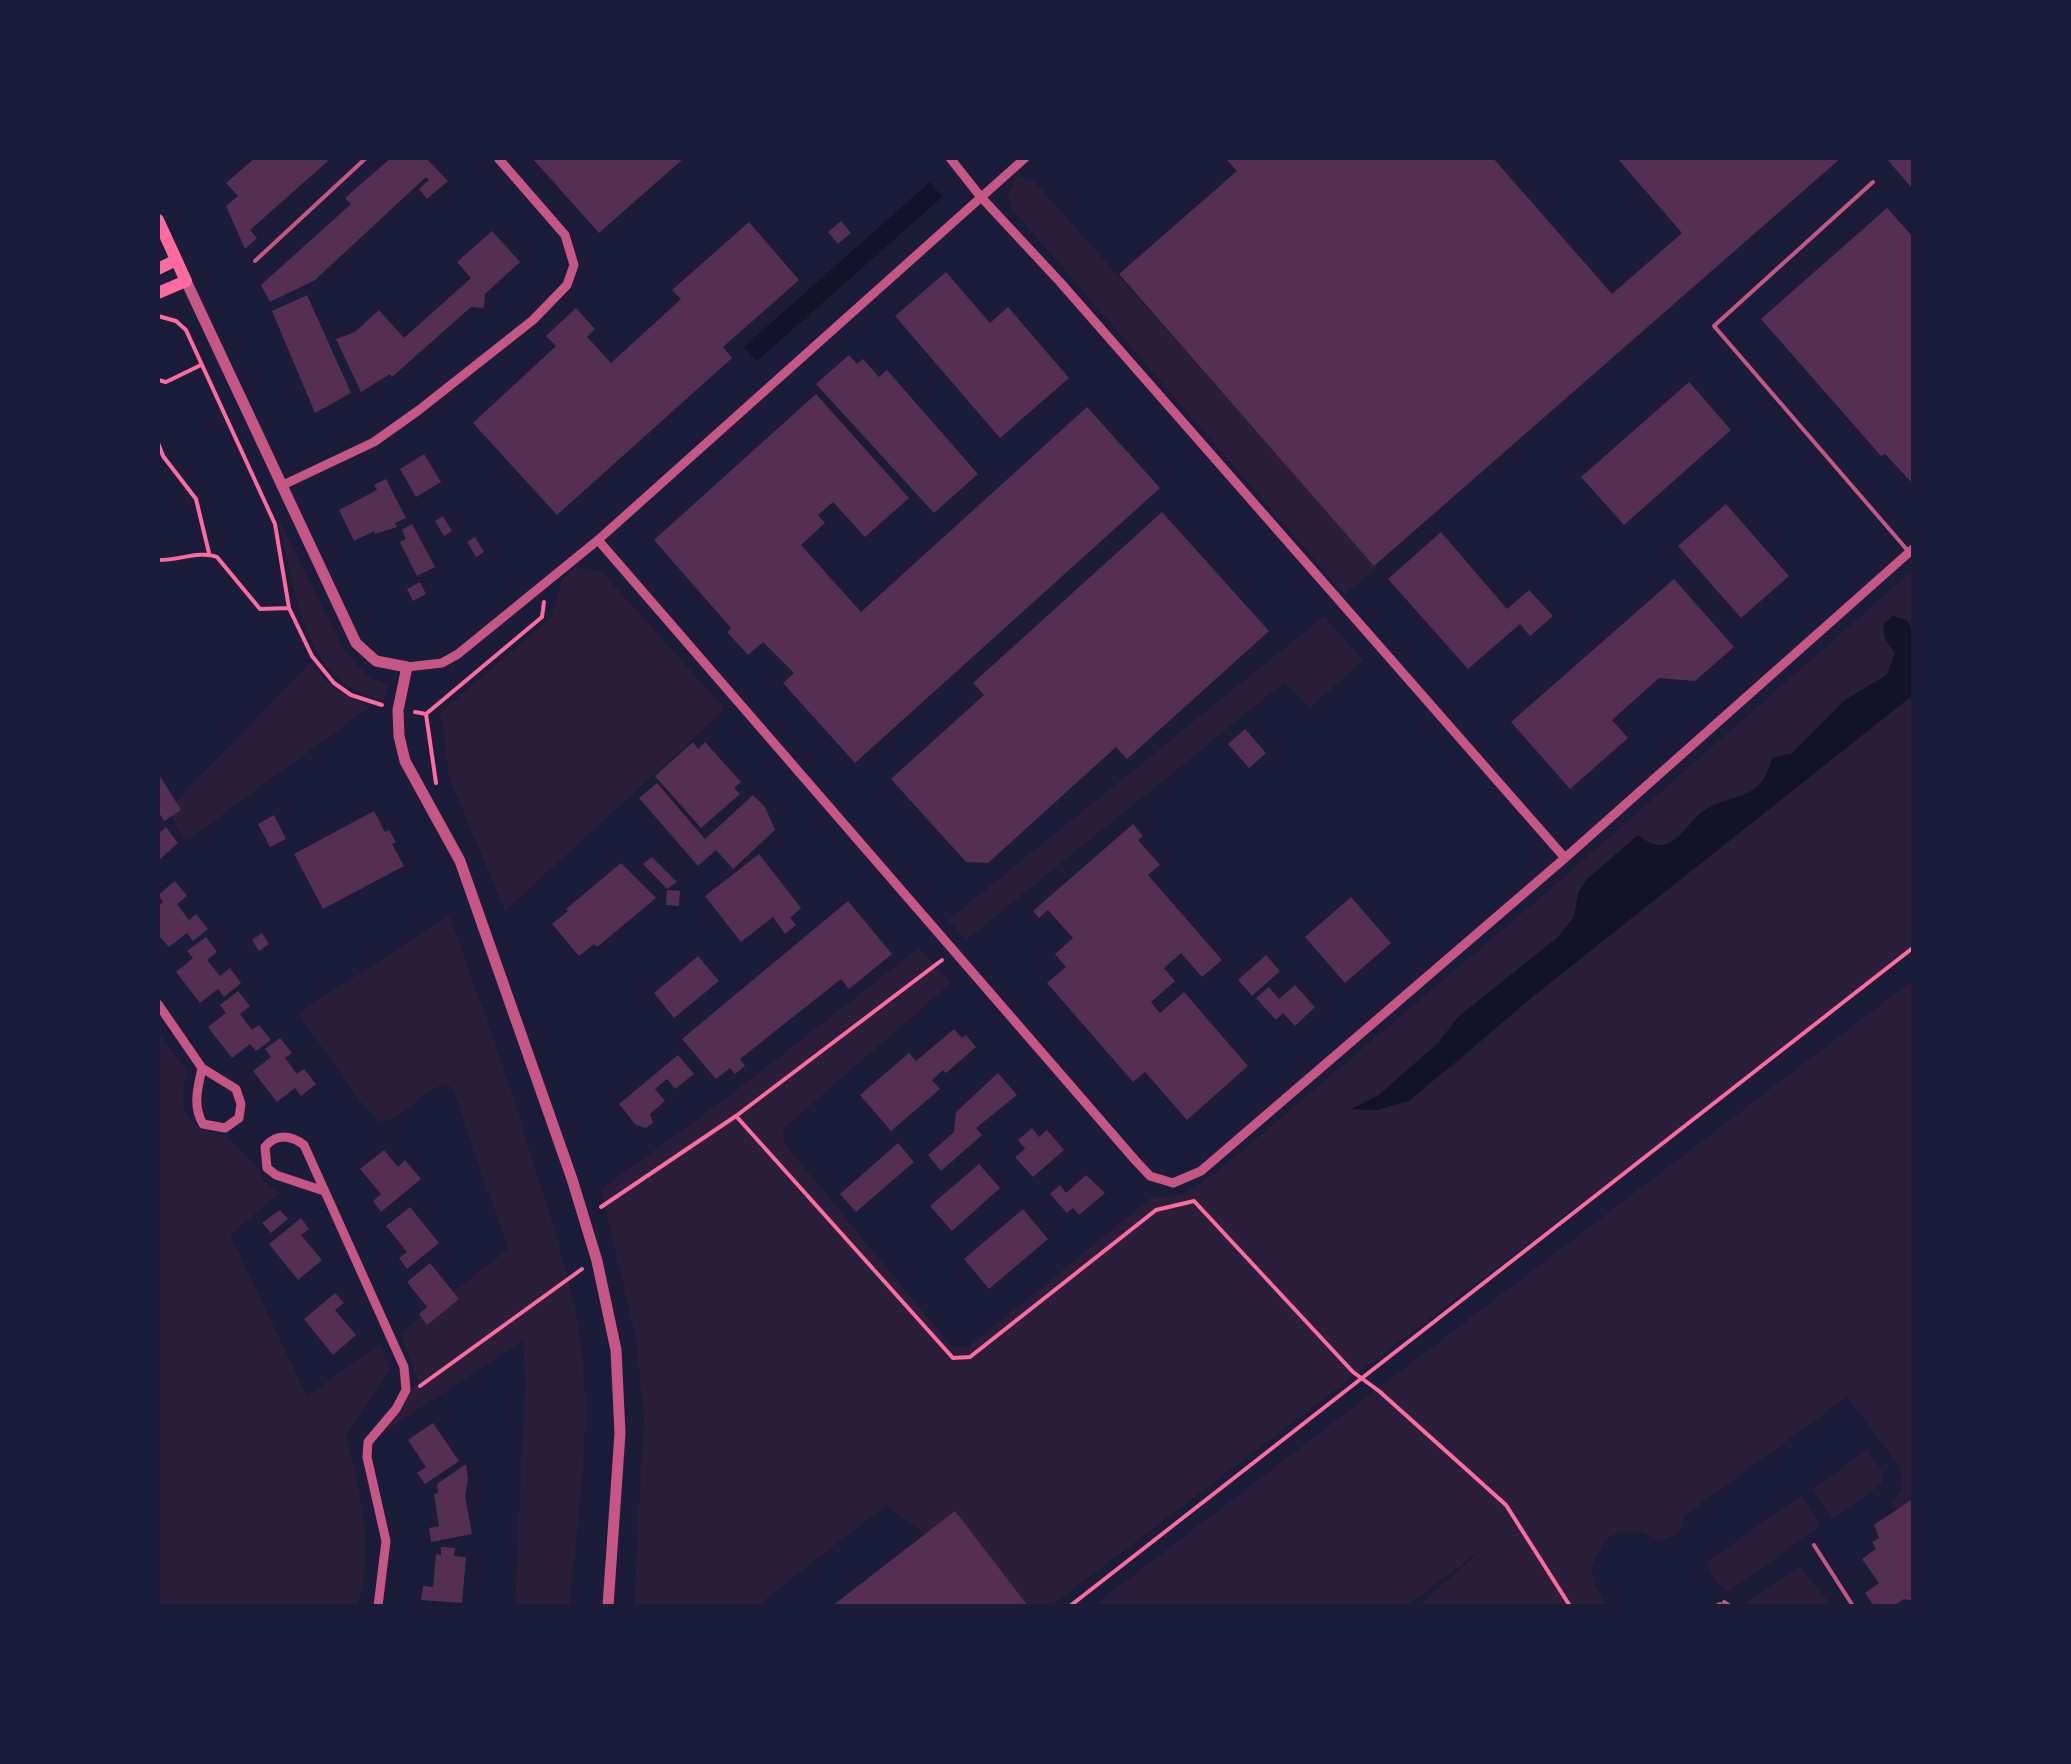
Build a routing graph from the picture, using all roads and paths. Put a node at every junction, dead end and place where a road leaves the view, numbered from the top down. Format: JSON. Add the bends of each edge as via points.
{"nodes":[{"id":1,"x":366,"y":158,"type":"edge"},
{"id":2,"x":498,"y":158,"type":"edge"},
{"id":3,"x":950,"y":158,"type":"edge"},
{"id":4,"x":1024,"y":158,"type":"edge"},
{"id":5,"x":1873,"y":182,"type":"dead end"},
{"id":6,"x":980,"y":196,"type":"junction"},
{"id":7,"x":158,"y":220,"type":"edge"},
{"id":8,"x":176,"y":260,"type":"junction"},
{"id":9,"x":254,"y":261,"type":"dead end"},
{"id":10,"x":158,"y":269,"type":"edge"},
{"id":11,"x":186,"y":281,"type":"junction"},
{"id":12,"x":158,"y":293,"type":"edge"},
{"id":13,"x":158,"y":316,"type":"edge"},
{"id":14,"x":201,"y":365,"type":"junction"},
{"id":15,"x":158,"y":380,"type":"edge"},
{"id":16,"x":158,"y":443,"type":"edge"},
{"id":17,"x":282,"y":486,"type":"junction"},
{"id":18,"x":598,"y":540,"type":"junction"},
{"id":19,"x":1911,"y":550,"type":"edge"},
{"id":20,"x":208,"y":554,"type":"junction"},
{"id":21,"x":158,"y":560,"type":"edge"},
{"id":22,"x":548,"y":580,"type":"junction"},
{"id":23,"x":289,"y":608,"type":"junction"},
{"id":24,"x":407,"y":667,"type":"junction"},
{"id":25,"x":398,"y":710,"type":"junction"},
{"id":26,"x":426,"y":714,"type":"junction"},
{"id":27,"x":440,"y":822,"type":"junction"},
{"id":28,"x":1565,"y":858,"type":"junction"},
{"id":29,"x":1914,"y":947,"type":"edge"},
{"id":30,"x":954,"y":951,"type":"junction"},
{"id":31,"x":158,"y":1004,"type":"edge"},
{"id":32,"x":202,"y":1068,"type":"junction"},
{"id":33,"x":736,"y":1116,"type":"junction"},
{"id":34,"x":324,"y":1191,"type":"junction"},
{"id":35,"x":601,"y":1207,"type":"dead end"},
{"id":36,"x":596,"y":1262,"type":"junction"},
{"id":37,"x":1363,"y":1379,"type":"junction"},
{"id":38,"x":406,"y":1390,"type":"junction"},
{"id":39,"x":1814,"y":1545,"type":"dead end"},
{"id":40,"x":1720,"y":1604,"type":"edge"},
{"id":41,"x":378,"y":1606,"type":"edge"},
{"id":42,"x":608,"y":1606,"type":"edge"},
{"id":43,"x":1070,"y":1606,"type":"edge"},
{"id":44,"x":1570,"y":1606,"type":"edge"},
{"id":45,"x":1730,"y":1606,"type":"edge"},
{"id":46,"x":1853,"y":1606,"type":"edge"}],
"edges":[{"from":1,"to":9,"type":"lane"},
{"from":2,"to":17,"type":"street","via":[[565,235],[574,264],[567,285],[460,380],[374,442]]},
{"from":3,"to":6,"type":"street"},
{"from":4,"to":6,"type":"street"},
{"from":5,"to":19,"type":"lane","via":[[1714,326]]},
{"from":6,"to":18,"type":"street"},
{"from":6,"to":28,"type":"street"},
{"from":7,"to":8,"type":"main road"},
{"from":8,"to":10,"type":"main road"},
{"from":8,"to":11,"type":"main road"},
{"from":11,"to":12,"type":"main road"},
{"from":11,"to":17,"type":"street"},
{"from":13,"to":14,"type":"path","via":[[186,330]]},
{"from":14,"to":15,"type":"path"},
{"from":14,"to":23,"type":"path","via":[[275,524]]},
{"from":16,"to":20,"type":"path","via":[[196,499]]},
{"from":17,"to":24,"type":"street","via":[[356,644],[376,661]]},
{"from":18,"to":22,"type":"street"},
{"from":18,"to":30,"type":"street"},
{"from":19,"to":28,"type":"street"},
{"from":20,"to":21,"type":"path"},
{"from":20,"to":23,"type":"path","via":[[260,609]]},
{"from":22,"to":24,"type":"street","via":[[458,654]]},
{"from":22,"to":26,"type":"path","via":[[542,617]]},
{"from":23,"to":25,"type":"path","via":[[312,656],[334,682],[351,695]]},
{"from":24,"to":25,"type":"street"},
{"from":25,"to":26,"type":"path"},
{"from":25,"to":27,"type":"street","via":[[405,761]]},
{"from":26,"to":27,"type":"path"},
{"from":27,"to":36,"type":"street","via":[[460,861]]},
{"from":28,"to":30,"type":"street","via":[[1181,1182],[1164,1182],[1142,1168]]},
{"from":29,"to":37,"type":"path"},
{"from":30,"to":33,"type":"path"},
{"from":31,"to":32,"type":"street"},
{"from":32,"to":32,"type":"street","via":[[196,1101],[203,1124],[233,1124],[242,1104],[236,1089]]},
{"from":33,"to":35,"type":"path"},
{"from":33,"to":37,"type":"path","via":[[953,1358],[970,1358],[1156,1210],[1194,1201]]},
{"from":34,"to":34,"type":"street","via":[[304,1145],[294,1137],[269,1142],[266,1168]]},
{"from":34,"to":38,"type":"street","via":[[396,1344]]},
{"from":36,"to":38,"type":"path"},
{"from":36,"to":42,"type":"street","via":[[616,1350],[620,1433]]},
{"from":37,"to":43,"type":"path"},
{"from":37,"to":44,"type":"path","via":[[1506,1505]]},
{"from":38,"to":41,"type":"street","via":[[368,1442],[386,1541]]},
{"from":39,"to":46,"type":"lane"},
{"from":40,"to":45,"type":"lane"}]}
